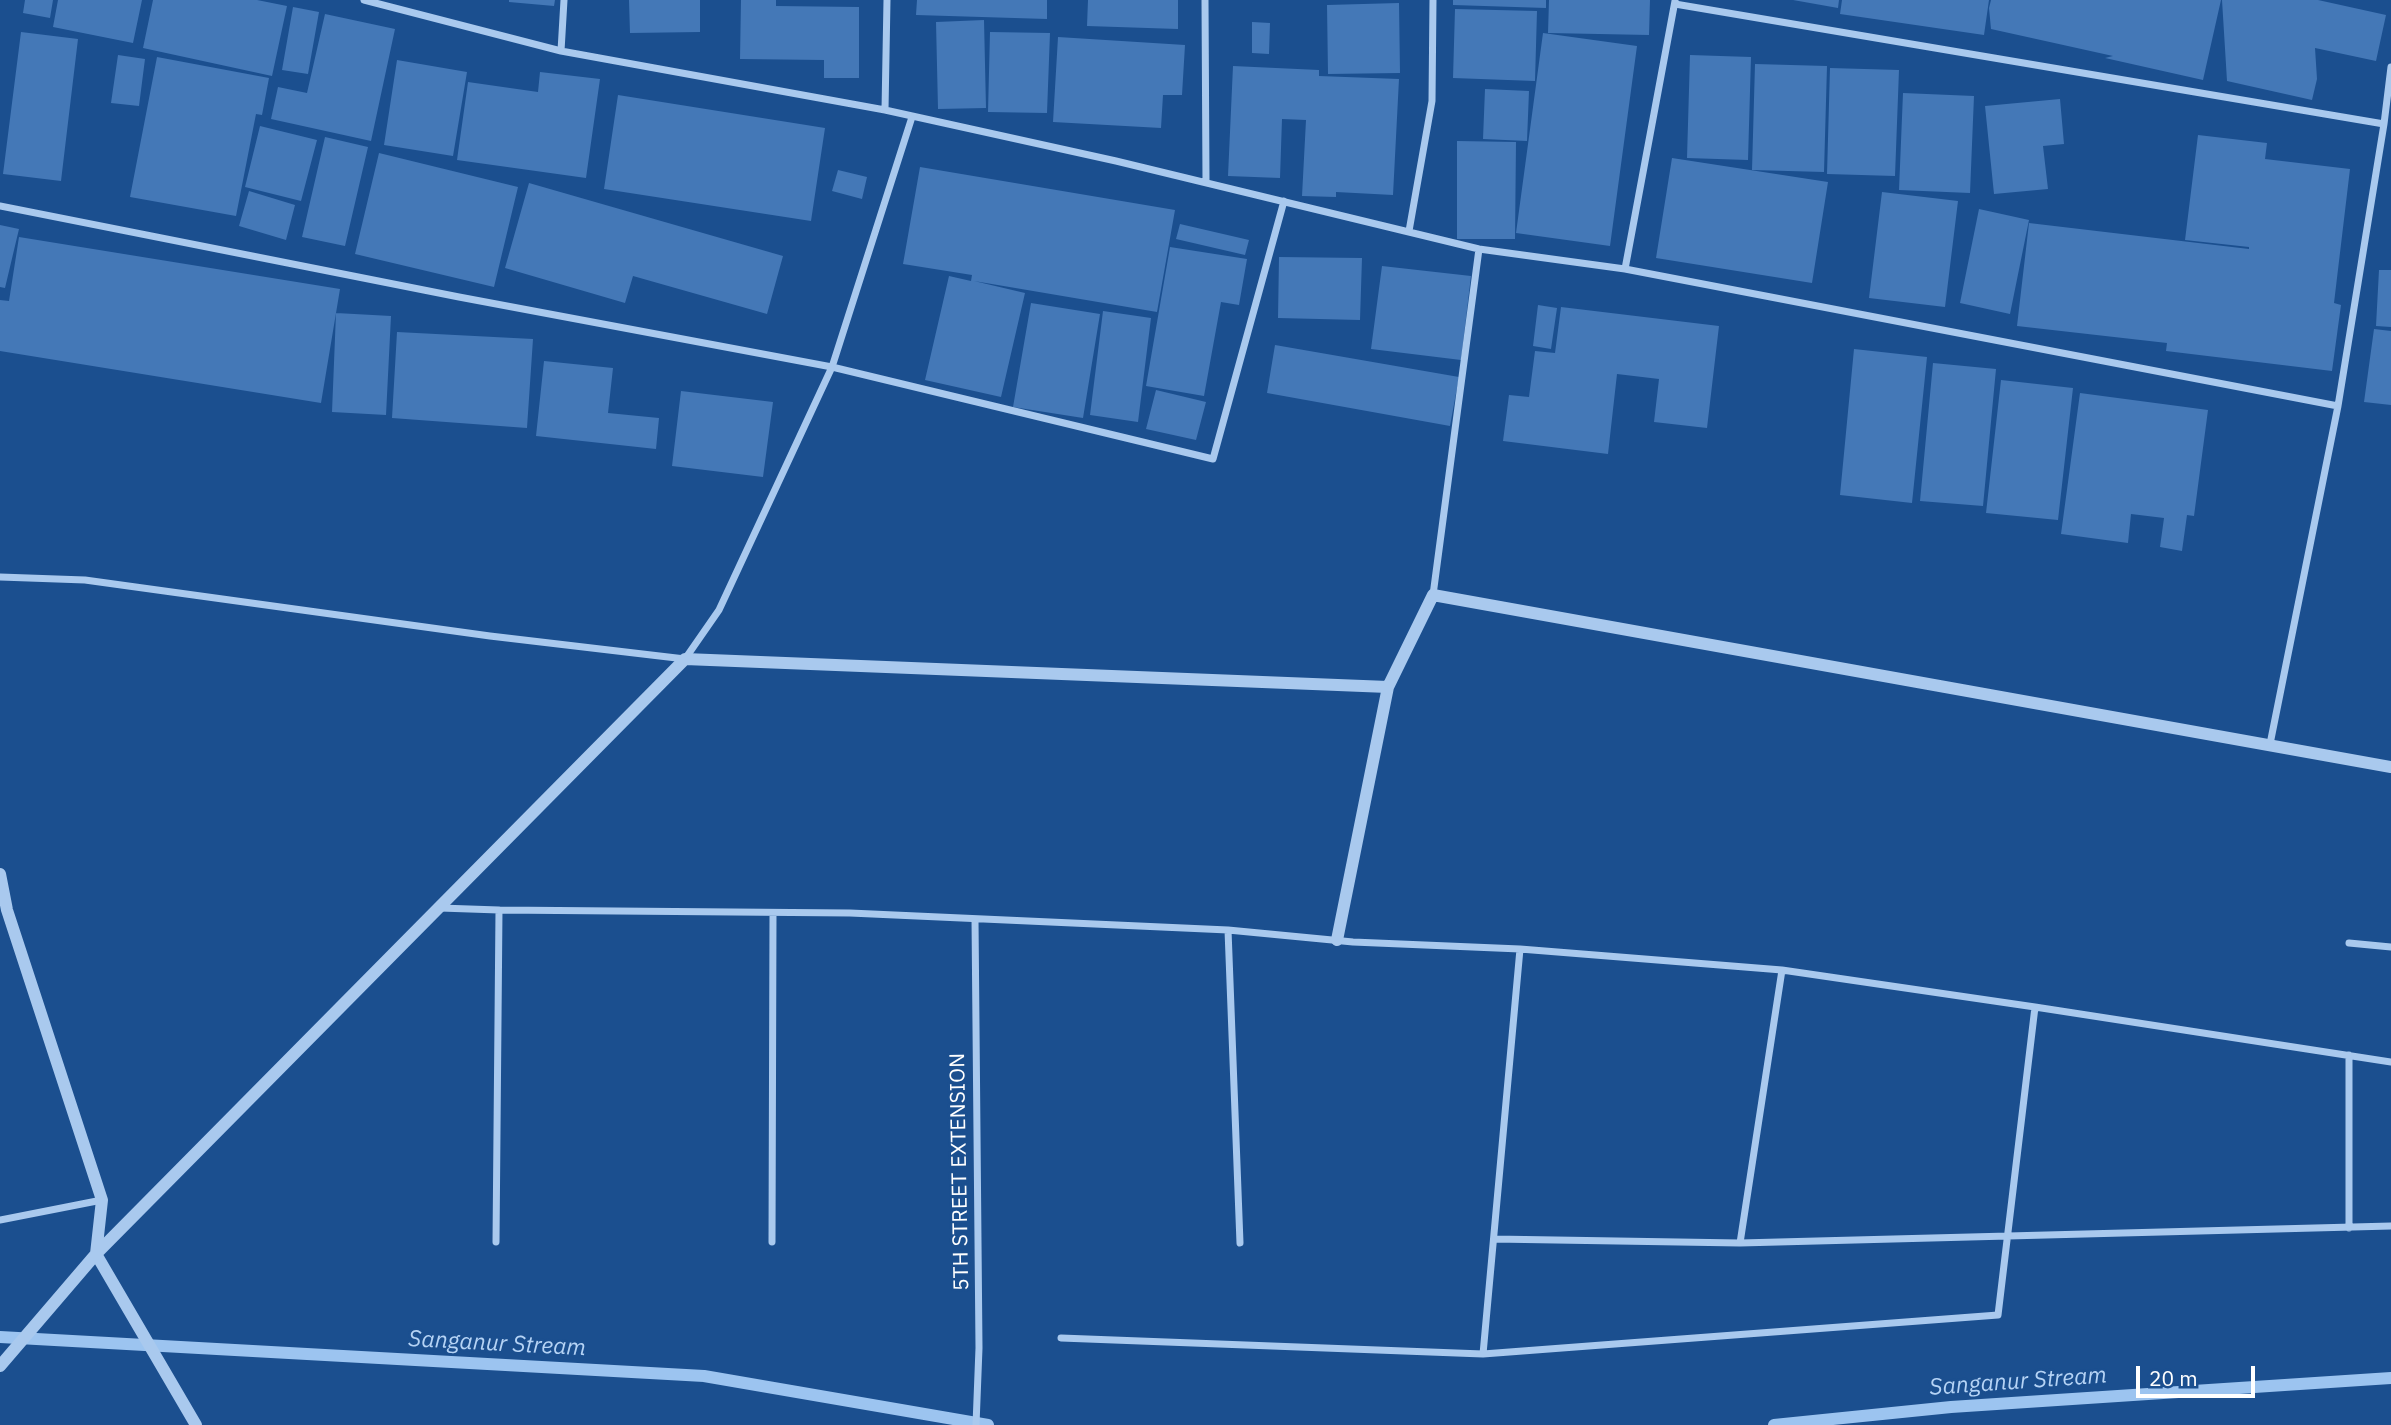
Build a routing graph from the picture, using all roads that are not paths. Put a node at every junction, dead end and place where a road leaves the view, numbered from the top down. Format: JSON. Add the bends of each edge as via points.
{"nodes":[{"id":1,"x":363,"y":0,"type":"edge"},
{"id":2,"x":564,"y":0,"type":"edge"},
{"id":3,"x":887,"y":0,"type":"edge"},
{"id":4,"x":1205,"y":0,"type":"edge"},
{"id":5,"x":1433,"y":0,"type":"edge"},
{"id":6,"x":1675,"y":2,"type":"edge"},
{"id":7,"x":561,"y":51,"type":"junction"},
{"id":8,"x":2391,"y":67,"type":"edge"},
{"id":9,"x":885,"y":110,"type":"junction"},
{"id":10,"x":912,"y":117,"type":"junction"},
{"id":11,"x":2384,"y":124,"type":"junction"},
{"id":12,"x":1206,"y":182,"type":"junction"},
{"id":13,"x":1284,"y":201,"type":"junction"},
{"id":14,"x":0,"y":206,"type":"edge"},
{"id":15,"x":1409,"y":231,"type":"junction"},
{"id":16,"x":1479,"y":249,"type":"junction"},
{"id":17,"x":1625,"y":269,"type":"junction"},
{"id":18,"x":832,"y":367,"type":"junction"},
{"id":19,"x":2338,"y":406,"type":"junction"},
{"id":20,"x":0,"y":577,"type":"edge"},
{"id":21,"x":1433,"y":596,"type":"junction"},
{"id":22,"x":685,"y":659,"type":"junction"},
{"id":23,"x":1388,"y":687,"type":"junction"},
{"id":24,"x":2270,"y":744,"type":"junction"},
{"id":25,"x":2391,"y":766,"type":"edge"},
{"id":26,"x":0,"y":874,"type":"edge"},
{"id":27,"x":439,"y":908,"type":"junction"},
{"id":28,"x":499,"y":910,"type":"junction"},
{"id":29,"x":773,"y":913,"type":"junction"},
{"id":30,"x":975,"y":919,"type":"junction"},
{"id":31,"x":1228,"y":930,"type":"junction"},
{"id":32,"x":1337,"y":940,"type":"junction"},
{"id":33,"x":2349,"y":943,"type":"dead end"},
{"id":34,"x":2391,"y":947,"type":"edge"},
{"id":35,"x":1520,"y":949,"type":"junction"},
{"id":36,"x":1782,"y":970,"type":"junction"},
{"id":37,"x":2035,"y":1007,"type":"junction"},
{"id":38,"x":2349,"y":1055,"type":"junction"},
{"id":39,"x":2391,"y":1062,"type":"edge"},
{"id":40,"x":102,"y":1200,"type":"junction"},
{"id":41,"x":0,"y":1220,"type":"edge"},
{"id":42,"x":2391,"y":1226,"type":"edge"},
{"id":43,"x":2349,"y":1228,"type":"junction"},
{"id":44,"x":2007,"y":1237,"type":"junction"},
{"id":45,"x":1494,"y":1239,"type":"junction"},
{"id":46,"x":496,"y":1242,"type":"dead end"},
{"id":47,"x":772,"y":1242,"type":"dead end"},
{"id":48,"x":1240,"y":1243,"type":"dead end"},
{"id":49,"x":1740,"y":1243,"type":"junction"},
{"id":50,"x":96,"y":1254,"type":"junction"},
{"id":51,"x":1061,"y":1339,"type":"dead end"},
{"id":52,"x":1483,"y":1354,"type":"junction"},
{"id":53,"x":0,"y":1366,"type":"edge"},
{"id":54,"x":196,"y":1425,"type":"edge"},
{"id":55,"x":976,"y":1425,"type":"edge"}],
"edges":[{"from":1,"to":7,"type":"street"},
{"from":2,"to":7,"type":"street"},
{"from":3,"to":9,"type":"street"},
{"from":4,"to":12,"type":"street"},
{"from":5,"to":15,"type":"street","via":[[1432,101]]},
{"from":6,"to":11,"type":"street"},
{"from":6,"to":17,"type":"street"},
{"from":7,"to":9,"type":"street"},
{"from":8,"to":11,"type":"street"},
{"from":9,"to":10,"type":"street"},
{"from":10,"to":12,"type":"street"},
{"from":10,"to":18,"type":"street"},
{"from":11,"to":19,"type":"street"},
{"from":12,"to":13,"type":"street"},
{"from":13,"to":15,"type":"street"},
{"from":13,"to":18,"type":"street","via":[[1213,459]]},
{"from":14,"to":18,"type":"street"},
{"from":15,"to":16,"type":"street"},
{"from":16,"to":17,"type":"street"},
{"from":16,"to":21,"type":"street"},
{"from":17,"to":19,"type":"street"},
{"from":18,"to":22,"type":"street","via":[[719,610]]},
{"from":19,"to":24,"type":"street"},
{"from":20,"to":22,"type":"street","via":[[85,580]]},
{"from":21,"to":23,"type":"street"},
{"from":21,"to":24,"type":"street"},
{"from":22,"to":23,"type":"street"},
{"from":22,"to":27,"type":"street"},
{"from":23,"to":32,"type":"street"},
{"from":24,"to":25,"type":"street"},
{"from":26,"to":40,"type":"street","via":[[7,910]]},
{"from":27,"to":28,"type":"street"},
{"from":27,"to":50,"type":"street"},
{"from":28,"to":29,"type":"street"},
{"from":28,"to":46,"type":"street"},
{"from":29,"to":30,"type":"street"},
{"from":29,"to":47,"type":"street"},
{"from":30,"to":31,"type":"street"},
{"from":30,"to":55,"type":"street","name":"5TH STREET EXTENSION"},
{"from":31,"to":32,"type":"street"},
{"from":31,"to":48,"type":"street"},
{"from":32,"to":35,"type":"street"},
{"from":33,"to":34,"type":"street"},
{"from":35,"to":36,"type":"street"},
{"from":35,"to":45,"type":"street"},
{"from":36,"to":37,"type":"street"},
{"from":36,"to":49,"type":"street"},
{"from":37,"to":38,"type":"street"},
{"from":37,"to":44,"type":"street"},
{"from":38,"to":39,"type":"street"},
{"from":38,"to":43,"type":"street"},
{"from":40,"to":41,"type":"street"},
{"from":40,"to":50,"type":"street"},
{"from":42,"to":43,"type":"street"},
{"from":43,"to":44,"type":"street"},
{"from":44,"to":49,"type":"street"},
{"from":44,"to":52,"type":"street","via":[[1997,1315]]},
{"from":45,"to":49,"type":"street"},
{"from":45,"to":52,"type":"street"},
{"from":50,"to":53,"type":"street"},
{"from":50,"to":54,"type":"street"},
{"from":51,"to":52,"type":"street"}]}
